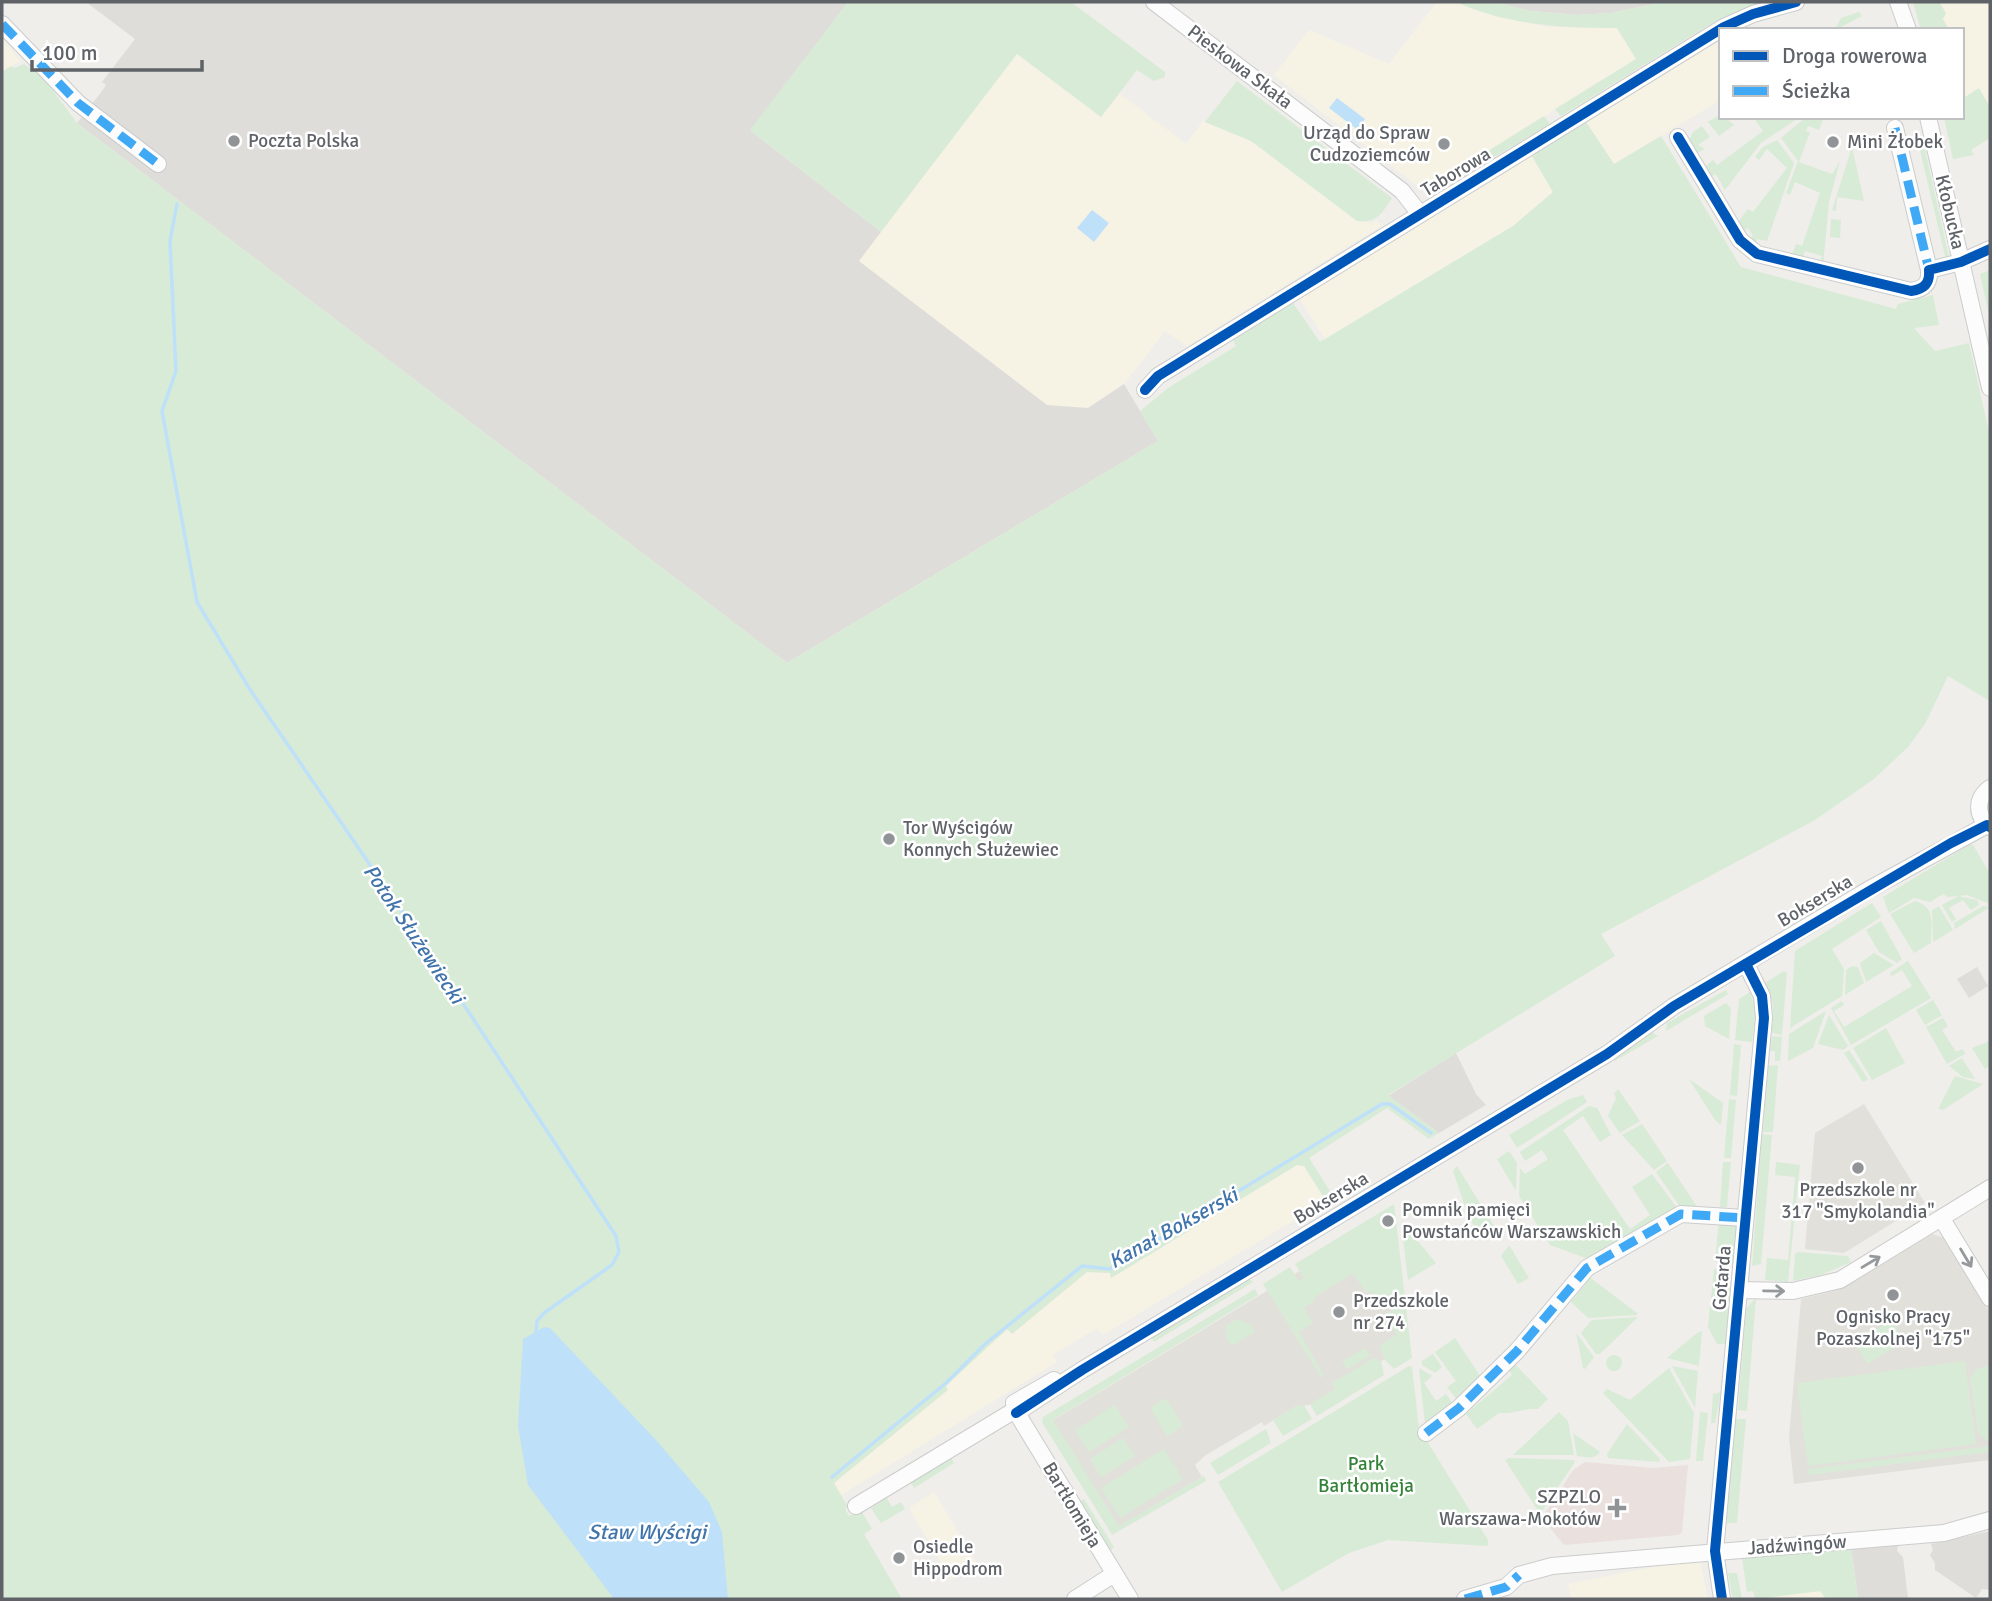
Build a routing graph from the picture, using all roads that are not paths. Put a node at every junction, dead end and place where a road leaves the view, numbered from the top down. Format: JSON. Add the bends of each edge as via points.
{"nodes":[{"id":1,"x":1154,"y":2,"type":"edge"},
{"id":2,"x":1796,"y":2,"type":"edge"},
{"id":3,"x":1898,"y":2,"type":"edge"},
{"id":4,"x":2,"y":24,"type":"edge"},
{"id":5,"x":1722,"y":28,"type":"edge"},
{"id":6,"x":1907,"y":28,"type":"edge"},
{"id":7,"x":1719,"y":30,"type":"edge"},
{"id":8,"x":1928,"y":119,"type":"edge"},
{"id":9,"x":1895,"y":128,"type":"dead end"},
{"id":10,"x":1678,"y":137,"type":"dead end"},
{"id":11,"x":158,"y":164,"type":"dead end"},
{"id":12,"x":1420,"y":214,"type":"junction"},
{"id":13,"x":1990,"y":249,"type":"edge"},
{"id":14,"x":1961,"y":262,"type":"junction"},
{"id":15,"x":1929,"y":270,"type":"junction"},
{"id":16,"x":1990,"y":385,"type":"edge"},
{"id":17,"x":1145,"y":390,"type":"dead end"},
{"id":18,"x":1990,"y":787,"type":"edge"},
{"id":19,"x":1985,"y":821,"type":"edge"},
{"id":20,"x":1746,"y":964,"type":"junction"},
{"id":21,"x":1990,"y":1188,"type":"edge"},
{"id":22,"x":1745,"y":1218,"type":"junction"},
{"id":23,"x":1942,"y":1219,"type":"junction"},
{"id":24,"x":1739,"y":1290,"type":"junction"},
{"id":25,"x":1990,"y":1298,"type":"edge"},
{"id":26,"x":1015,"y":1411,"type":"junction"},
{"id":27,"x":1426,"y":1433,"type":"dead end"},
{"id":28,"x":856,"y":1506,"type":"dead end"},
{"id":29,"x":1990,"y":1520,"type":"edge"},
{"id":30,"x":1715,"y":1551,"type":"junction"},
{"id":31,"x":1114,"y":1574,"type":"junction"},
{"id":32,"x":1075,"y":1599,"type":"edge"},
{"id":33,"x":1130,"y":1599,"type":"edge"},
{"id":34,"x":1465,"y":1599,"type":"edge"},
{"id":35,"x":1722,"y":1599,"type":"edge"}],
"edges":[{"from":1,"to":12,"type":"street","name":"Pieskowa Skała","via":[[1402,191]]},
{"from":2,"to":5,"type":"street","name":"Taborowa"},
{"from":3,"to":6,"type":"street"},
{"from":4,"to":11,"type":"street","via":[[78,103]]},
{"from":7,"to":12,"type":"street","name":"Taborowa"},
{"from":8,"to":14,"type":"street","name":"Kłobucka"},
{"from":9,"to":15,"type":"street"},
{"from":10,"to":15,"type":"street","via":[[1750,251],[1898,290],[1926,286]]},
{"from":12,"to":17,"type":"street","name":"Taborowa","via":[[1158,376]]},
{"from":13,"to":14,"type":"street"},
{"from":14,"to":15,"type":"street"},
{"from":14,"to":16,"type":"street","name":"Kłobucka"},
{"from":18,"to":19,"type":"street","via":[[1980,800]]},
{"from":19,"to":20,"type":"street","name":"Bokserska"},
{"from":20,"to":22,"type":"street","name":"Gotarda","via":[[1764,1010]]},
{"from":20,"to":26,"type":"street","name":"Bokserska","via":[[1663,1012],[1607,1054],[1082,1370],[1027,1393],[1016,1401]]},
{"from":21,"to":23,"type":"street"},
{"from":22,"to":24,"type":"street","name":"Gotarda"},
{"from":22,"to":27,"type":"street","via":[[1681,1214],[1587,1268],[1517,1352]]},
{"from":24,"to":23,"type":"street","one_way":true,"via":[[1786,1292],[1830,1283]]},
{"from":23,"to":25,"type":"street","one_way":true},
{"from":24,"to":30,"type":"street","name":"Gotarda"},
{"from":26,"to":28,"type":"street","name":"Bokserska"},
{"from":26,"to":31,"type":"street","name":"Bartłomieja"},
{"from":29,"to":30,"type":"street","name":"Jadźwingów","via":[[1944,1533]]},
{"from":30,"to":34,"type":"street","name":"Jadźwingów","via":[[1552,1566]]},
{"from":30,"to":35,"type":"street","name":"Gotarda"},
{"from":31,"to":32,"type":"street"},
{"from":31,"to":33,"type":"street","name":"Bartłomieja"}]}
